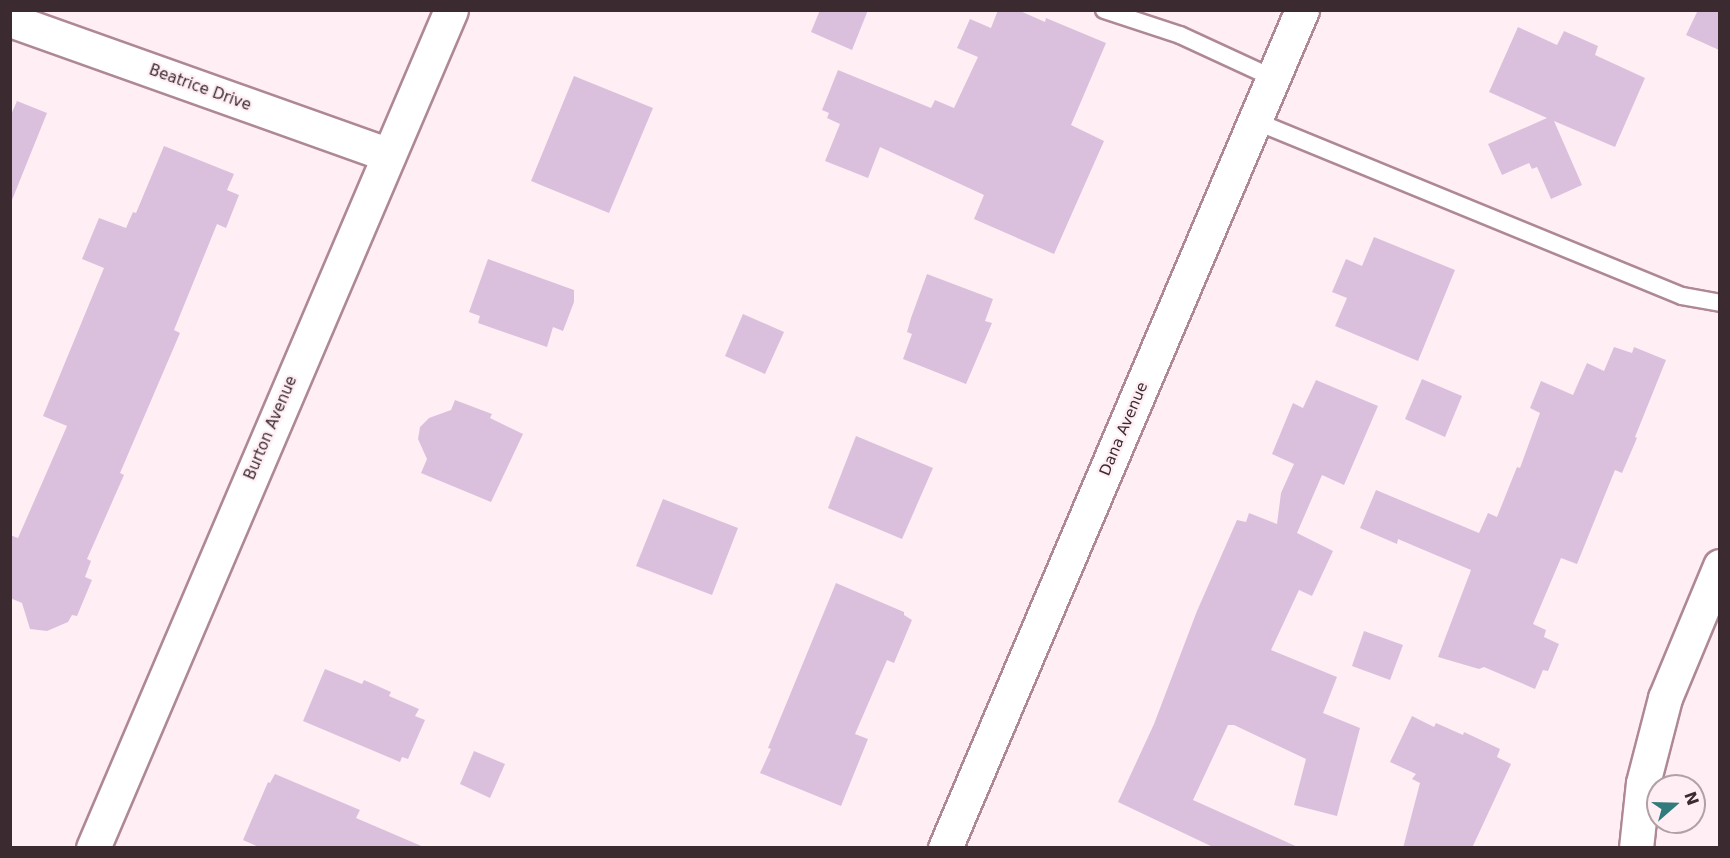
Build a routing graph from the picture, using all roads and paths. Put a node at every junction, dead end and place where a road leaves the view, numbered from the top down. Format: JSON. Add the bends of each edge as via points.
{"nodes":[{"id":1,"x":451,"y":10,"type":"edge"},
{"id":2,"x":1104,"y":10,"type":"edge"},
{"id":3,"x":1302,"y":10,"type":"edge"},
{"id":4,"x":10,"y":21,"type":"edge"},
{"id":5,"x":1273,"y":78,"type":"junction"},
{"id":6,"x":1255,"y":121,"type":"junction"},
{"id":7,"x":389,"y":155,"type":"junction"},
{"id":8,"x":1719,"y":303,"type":"edge"},
{"id":9,"x":1719,"y":566,"type":"edge"},
{"id":10,"x":93,"y":848,"type":"edge"},
{"id":11,"x":945,"y":848,"type":"edge"},
{"id":12,"x":1636,"y":848,"type":"edge"}],
"edges":[{"from":1,"to":7,"type":"street","name":"Burton Avenue"},
{"from":2,"to":5,"type":"lane","via":[[1180,35]]},
{"from":3,"to":5,"type":"street","name":"Dana Avenue"},
{"from":4,"to":7,"type":"street","name":"Beatrice Drive"},
{"from":5,"to":6,"type":"street","name":"Dana Avenue"},
{"from":6,"to":8,"type":"lane","via":[[1682,296]]},
{"from":6,"to":11,"type":"street","name":"Dana Avenue"},
{"from":7,"to":10,"type":"street","name":"Burton Avenue"},
{"from":9,"to":12,"type":"street","via":[[1665,698],[1643,783]]}]}
